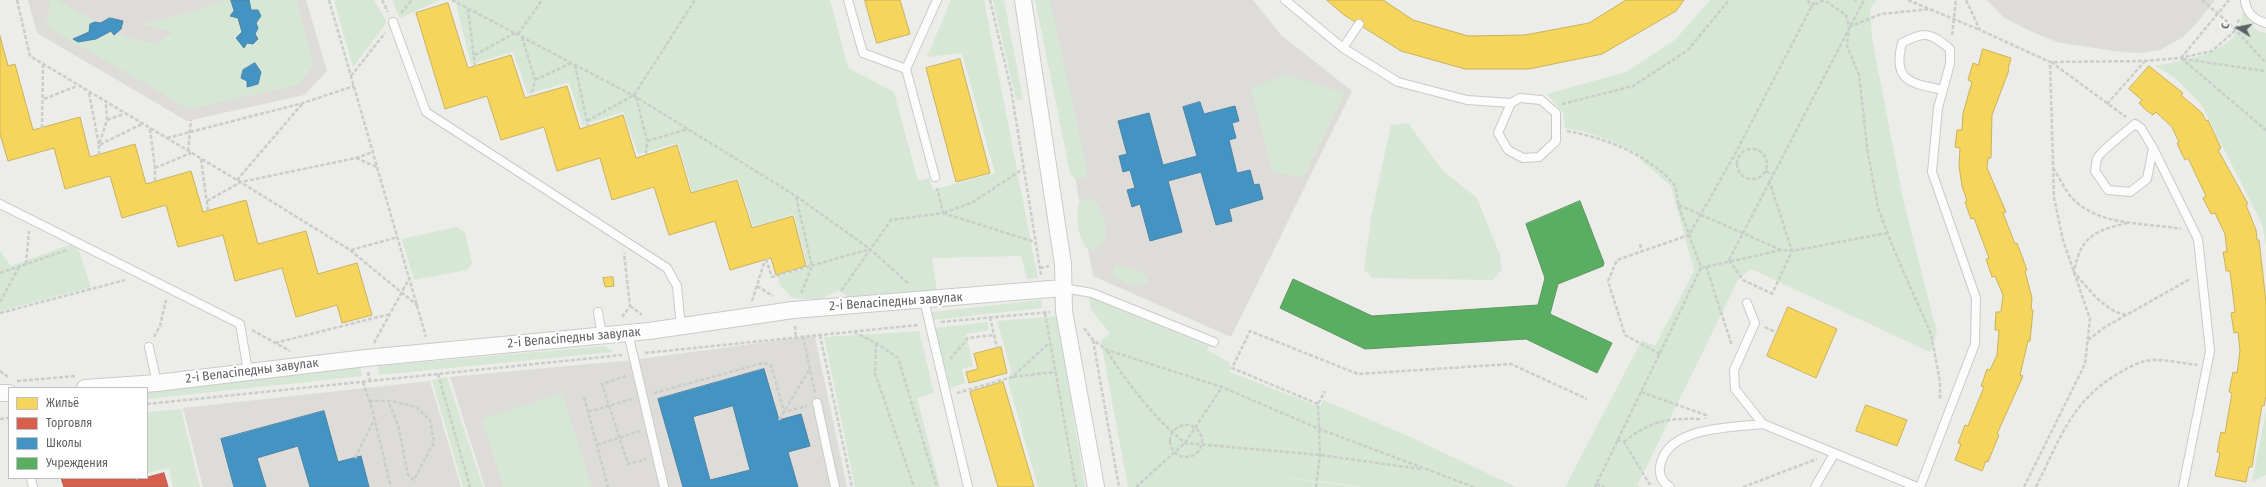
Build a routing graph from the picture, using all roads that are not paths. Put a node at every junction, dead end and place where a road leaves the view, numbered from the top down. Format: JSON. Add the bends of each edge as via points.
{"nodes":[{"id":1,"x":848,"y":0,"type":"edge"},
{"id":2,"x":937,"y":0,"type":"edge"},
{"id":3,"x":1023,"y":0,"type":"edge"},
{"id":4,"x":1285,"y":0,"type":"edge"},
{"id":5,"x":2245,"y":0,"type":"edge"},
{"id":6,"x":393,"y":22,"type":"road end"},
{"id":7,"x":2266,"y":23,"type":"edge"},
{"id":8,"x":1359,"y":24,"type":"dead end"},
{"id":9,"x":1343,"y":48,"type":"junction"},
{"id":10,"x":906,"y":69,"type":"junction"},
{"id":11,"x":1943,"y":90,"type":"junction"},
{"id":12,"x":1511,"y":103,"type":"junction"},
{"id":13,"x":2153,"y":148,"type":"junction"},
{"id":14,"x":935,"y":179,"type":"road end"},
{"id":15,"x":0,"y":204,"type":"edge"},
{"id":16,"x":1063,"y":288,"type":"junction"},
{"id":17,"x":924,"y":300,"type":"junction"},
{"id":18,"x":1747,"y":303,"type":"dead end"},
{"id":19,"x":598,"y":312,"type":"dead end"},
{"id":20,"x":681,"y":327,"type":"junction"},
{"id":21,"x":624,"y":328,"type":"junction"},
{"id":22,"x":602,"y":336,"type":"junction"},
{"id":23,"x":1214,"y":342,"type":"dead end"},
{"id":24,"x":149,"y":347,"type":"road end"},
{"id":25,"x":248,"y":371,"type":"junction"},
{"id":26,"x":157,"y":383,"type":"junction"},
{"id":27,"x":99,"y":387,"type":"edge"},
{"id":28,"x":817,"y":403,"type":"road end"},
{"id":29,"x":1763,"y":424,"type":"junction"},
{"id":30,"x":1834,"y":454,"type":"junction"},
{"id":31,"x":664,"y":487,"type":"edge"},
{"id":32,"x":835,"y":487,"type":"edge"},
{"id":33,"x":968,"y":487,"type":"edge"},
{"id":34,"x":1096,"y":487,"type":"edge"},
{"id":35,"x":1670,"y":487,"type":"edge"},
{"id":36,"x":1815,"y":487,"type":"edge"},
{"id":37,"x":1917,"y":487,"type":"edge"},
{"id":38,"x":1920,"y":487,"type":"edge"},
{"id":39,"x":2183,"y":487,"type":"edge"}],
"edges":[{"from":1,"to":10,"type":"lane","via":[[863,53]]},
{"from":2,"to":10,"type":"lane"},
{"from":3,"to":16,"type":"street","via":[[1063,264]]},
{"from":4,"to":9,"type":"lane"},
{"from":5,"to":7,"type":"lane","via":[[2249,12],[2258,21]]},
{"from":6,"to":20,"type":"lane","via":[[426,112],[667,268],[677,286]]},
{"from":8,"to":9,"type":"lane"},
{"from":9,"to":12,"type":"lane","via":[[1398,82],[1467,100]]},
{"from":10,"to":14,"type":"lane"},
{"from":11,"to":11,"type":"lane","via":[[1914,83],[1902,75],[1898,60],[1902,43],[1917,34],[1933,35],[1950,48],[1950,64]]},
{"from":11,"to":38,"type":"lane","via":[[1938,108],[1932,172],[1976,298],[1975,344]]},
{"from":12,"to":12,"type":"lane","via":[[1498,133],[1508,150],[1523,158],[1539,157],[1556,141],[1556,114],[1541,100],[1520,98]]},
{"from":13,"to":13,"type":"lane","via":[[2147,179],[2130,192],[2108,190],[2095,171],[2097,158],[2135,124],[2141,128]]},
{"from":13,"to":39,"type":"lane","via":[[2198,239],[2210,351]]},
{"from":15,"to":25,"type":"lane","via":[[240,324]]},
{"from":16,"to":17,"type":"street","name":"2-і Веласіпедны завулак"},
{"from":16,"to":23,"type":"lane","via":[[1092,293]]},
{"from":16,"to":34,"type":"street","via":[[1064,311]]},
{"from":17,"to":20,"type":"street","name":"2-і Веласіпедны завулак","via":[[793,310]]},
{"from":17,"to":33,"type":"lane"},
{"from":18,"to":29,"type":"lane","via":[[1755,323],[1734,370],[1735,389]]},
{"from":19,"to":22,"type":"lane"},
{"from":20,"to":21,"type":"street","name":"2-і Веласіпедны завулак"},
{"from":21,"to":22,"type":"street","name":"2-і Веласіпедны завулак"},
{"from":21,"to":31,"type":"lane"},
{"from":22,"to":25,"type":"street","name":"2-і Веласіпедны завулак"},
{"from":24,"to":26,"type":"lane"},
{"from":25,"to":26,"type":"street","name":"2-і Веласіпедны завулак"},
{"from":26,"to":27,"type":"street","name":"2-і Веласіпедны завулак"},
{"from":28,"to":32,"type":"lane"},
{"from":29,"to":30,"type":"lane"},
{"from":29,"to":35,"type":"lane","via":[[1693,433],[1674,441],[1666,449],[1659,473],[1665,484]]},
{"from":30,"to":36,"type":"lane"},
{"from":30,"to":37,"type":"lane"}]}
